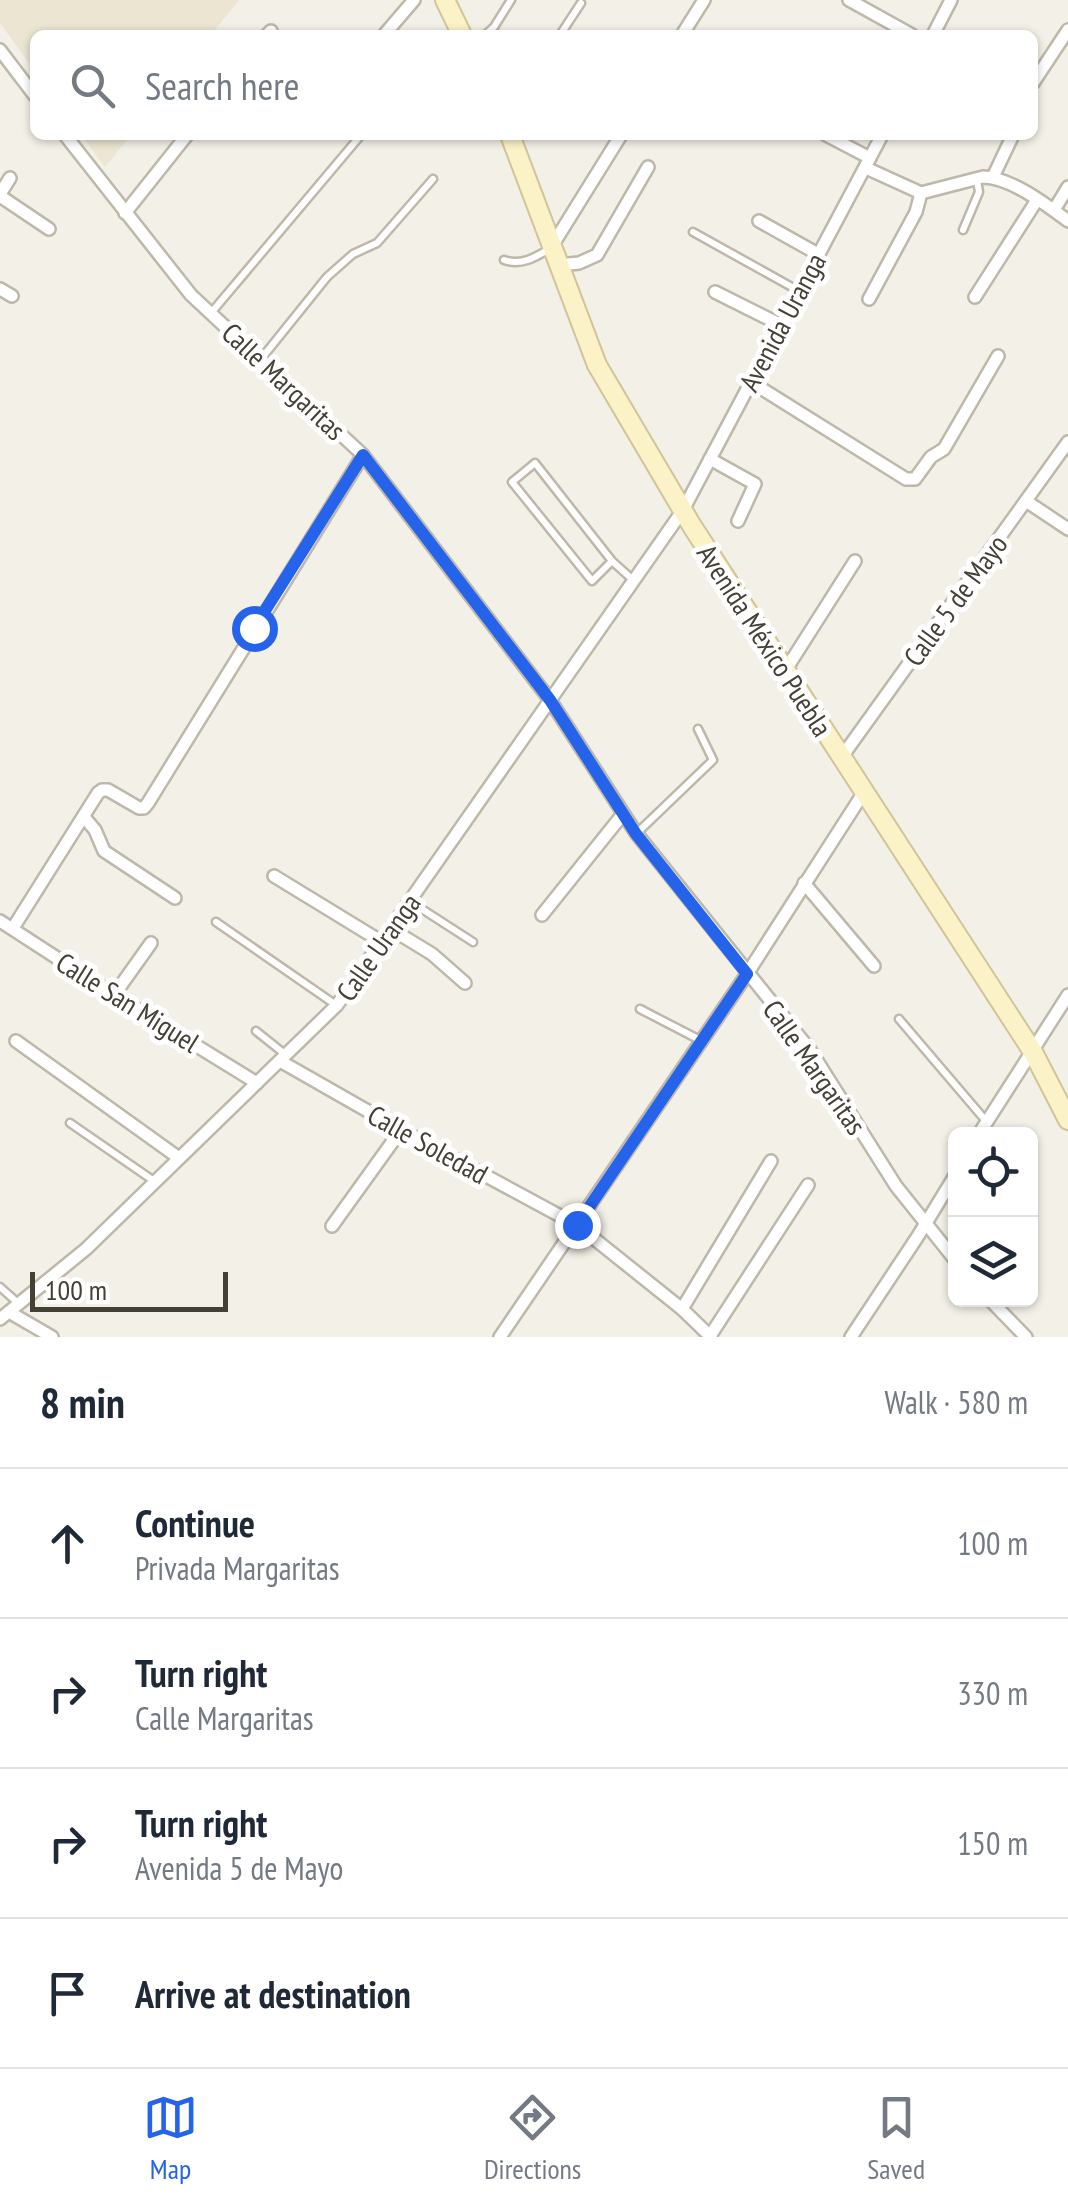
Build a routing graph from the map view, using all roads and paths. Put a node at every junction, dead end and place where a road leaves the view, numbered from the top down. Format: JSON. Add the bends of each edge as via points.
{"nodes":[{"id":1,"x":414,"y":0,"type":"edge"},
{"id":2,"x":445,"y":0,"type":"edge"},
{"id":3,"x":511,"y":0,"type":"edge"},
{"id":4,"x":704,"y":0,"type":"edge"},
{"id":5,"x":850,"y":0,"type":"edge"},
{"id":6,"x":952,"y":0,"type":"edge"},
{"id":7,"x":581,"y":3,"type":"dead end"},
{"id":8,"x":388,"y":30,"type":"edge"},
{"id":9,"x":460,"y":30,"type":"edge"},
{"id":10,"x":491,"y":30,"type":"edge"},
{"id":11,"x":563,"y":30,"type":"edge"},
{"id":12,"x":685,"y":30,"type":"edge"},
{"id":13,"x":903,"y":30,"type":"edge"},
{"id":14,"x":939,"y":30,"type":"edge"},
{"id":15,"x":1068,"y":30,"type":"edge"},
{"id":16,"x":0,"y":50,"type":"edge"},
{"id":17,"x":1038,"y":76,"type":"edge"},
{"id":18,"x":30,"y":89,"type":"edge"},
{"id":19,"x":69,"y":140,"type":"edge"},
{"id":20,"x":184,"y":140,"type":"edge"},
{"id":21,"x":357,"y":140,"type":"edge"},
{"id":22,"x":512,"y":140,"type":"edge"},
{"id":23,"x":618,"y":140,"type":"edge"},
{"id":24,"x":834,"y":140,"type":"edge"},
{"id":25,"x":880,"y":140,"type":"edge"},
{"id":26,"x":1011,"y":140,"type":"edge"},
{"id":27,"x":868,"y":163,"type":"junction"},
{"id":28,"x":648,"y":168,"type":"dead end"},
{"id":29,"x":993,"y":177,"type":"junction"},
{"id":30,"x":10,"y":178,"type":"dead end"},
{"id":31,"x":432,"y":179,"type":"dead end"},
{"id":32,"x":976,"y":179,"type":"junction"},
{"id":33,"x":1068,"y":186,"type":"edge"},
{"id":34,"x":921,"y":193,"type":"junction"},
{"id":35,"x":0,"y":195,"type":"edge"},
{"id":36,"x":1037,"y":200,"type":"junction"},
{"id":37,"x":1054,"y":210,"type":"junction"},
{"id":38,"x":126,"y":212,"type":"junction"},
{"id":39,"x":1068,"y":220,"type":"edge"},
{"id":40,"x":759,"y":221,"type":"dead end"},
{"id":41,"x":49,"y":228,"type":"dead end"},
{"id":42,"x":963,"y":230,"type":"dead end"},
{"id":43,"x":693,"y":232,"type":"dead end"},
{"id":44,"x":552,"y":247,"type":"junction"},
{"id":45,"x":818,"y":254,"type":"junction"},
{"id":46,"x":504,"y":260,"type":"dead end"},
{"id":47,"x":559,"y":266,"type":"junction"},
{"id":48,"x":798,"y":291,"type":"junction"},
{"id":49,"x":715,"y":292,"type":"dead end"},
{"id":50,"x":975,"y":297,"type":"dead end"},
{"id":51,"x":870,"y":299,"type":"dead end"},
{"id":52,"x":211,"y":313,"type":"junction"},
{"id":53,"x":781,"y":324,"type":"junction"},
{"id":54,"x":998,"y":356,"type":"dead end"},
{"id":55,"x":261,"y":359,"type":"junction"},
{"id":56,"x":752,"y":382,"type":"junction"},
{"id":57,"x":1068,"y":442,"type":"edge"},
{"id":58,"x":363,"y":455,"type":"junction"},
{"id":59,"x":710,"y":459,"type":"junction"},
{"id":60,"x":1026,"y":501,"type":"junction"},
{"id":61,"x":683,"y":510,"type":"junction"},
{"id":62,"x":738,"y":521,"type":"dead end"},
{"id":63,"x":1068,"y":529,"type":"edge"},
{"id":64,"x":612,"y":561,"type":"junction"},
{"id":65,"x":855,"y":561,"type":"dead end"},
{"id":66,"x":634,"y":581,"type":"junction"},
{"id":67,"x":785,"y":671,"type":"junction"},
{"id":68,"x":550,"y":700,"type":"junction"},
{"id":69,"x":698,"y":729,"type":"dead end"},
{"id":70,"x":841,"y":758,"type":"junction"},
{"id":71,"x":864,"y":792,"type":"junction"},
{"id":72,"x":623,"y":814,"type":"junction"},
{"id":73,"x":84,"y":817,"type":"junction"},
{"id":74,"x":636,"y":834,"type":"junction"},
{"id":75,"x":274,"y":876,"type":"dead end"},
{"id":76,"x":804,"y":883,"type":"junction"},
{"id":77,"x":175,"y":898,"type":"dead end"},
{"id":78,"x":410,"y":902,"type":"junction"},
{"id":79,"x":542,"y":915,"type":"dead end"},
{"id":80,"x":0,"y":921,"type":"edge"},
{"id":81,"x":216,"y":922,"type":"dead end"},
{"id":82,"x":13,"y":928,"type":"junction"},
{"id":83,"x":391,"y":928,"type":"junction"},
{"id":84,"x":382,"y":942,"type":"junction"},
{"id":85,"x":473,"y":942,"type":"dead end"},
{"id":86,"x":151,"y":943,"type":"dead end"},
{"id":87,"x":874,"y":966,"type":"dead end"},
{"id":88,"x":747,"y":974,"type":"junction"},
{"id":89,"x":465,"y":983,"type":"dead end"},
{"id":90,"x":114,"y":995,"type":"junction"},
{"id":91,"x":1068,"y":995,"type":"edge"},
{"id":92,"x":338,"y":1005,"type":"junction"},
{"id":93,"x":640,"y":1009,"type":"dead end"},
{"id":94,"x":899,"y":1019,"type":"dead end"},
{"id":95,"x":256,"y":1031,"type":"dead end"},
{"id":96,"x":700,"y":1040,"type":"junction"},
{"id":97,"x":16,"y":1042,"type":"dead end"},
{"id":98,"x":1033,"y":1052,"type":"junction"},
{"id":99,"x":284,"y":1058,"type":"junction"},
{"id":100,"x":257,"y":1083,"type":"junction"},
{"id":101,"x":1068,"y":1120,"type":"edge"},
{"id":102,"x":986,"y":1122,"type":"junction"},
{"id":103,"x":70,"y":1123,"type":"dead end"},
{"id":104,"x":983,"y":1127,"type":"edge"},
{"id":105,"x":400,"y":1130,"type":"junction"},
{"id":106,"x":180,"y":1158,"type":"junction"},
{"id":107,"x":771,"y":1160,"type":"dead end"},
{"id":108,"x":154,"y":1181,"type":"junction"},
{"id":109,"x":808,"y":1185,"type":"dead end"},
{"id":110,"x":948,"y":1187,"type":"edge"},
{"id":111,"x":926,"y":1224,"type":"junction"},
{"id":112,"x":577,"y":1225,"type":"junction"},
{"id":113,"x":332,"y":1226,"type":"dead end"},
{"id":114,"x":948,"y":1251,"type":"edge"},
{"id":115,"x":0,"y":1287,"type":"edge"},
{"id":116,"x":997,"y":1307,"type":"edge"},
{"id":117,"x":682,"y":1309,"type":"junction"},
{"id":118,"x":9,"y":1311,"type":"edge"},
{"id":119,"x":710,"y":1336,"type":"edge"},
{"id":120,"x":52,"y":1337,"type":"edge"},
{"id":121,"x":500,"y":1337,"type":"edge"},
{"id":122,"x":851,"y":1337,"type":"edge"},
{"id":123,"x":1026,"y":1337,"type":"edge"}],
"edges":[{"from":1,"to":8,"type":"street"},
{"from":2,"to":9,"type":"main road"},
{"from":3,"to":10,"type":"lane"},
{"from":4,"to":12,"type":"street"},
{"from":5,"to":13,"type":"street"},
{"from":6,"to":14,"type":"street"},
{"from":7,"to":11,"type":"lane"},
{"from":15,"to":17,"type":"street"},
{"from":16,"to":18,"type":"street"},
{"from":19,"to":38,"type":"street","name":"Calle Margaritas"},
{"from":20,"to":38,"type":"street"},
{"from":21,"to":52,"type":"lane"},
{"from":22,"to":44,"type":"main road","name":"Avenida México Puebla"},
{"from":23,"to":44,"type":"street"},
{"from":24,"to":27,"type":"street"},
{"from":25,"to":27,"type":"street","name":"Avenida Uranga"},
{"from":26,"to":29,"type":"street"},
{"from":27,"to":34,"type":"street"},
{"from":27,"to":45,"type":"street","name":"Avenida Uranga"},
{"from":28,"to":47,"type":"street","via":[[597,255]]},
{"from":29,"to":32,"type":"street"},
{"from":29,"to":36,"type":"street"},
{"from":30,"to":35,"type":"street"},
{"from":31,"to":55,"type":"lane","via":[[377,243],[327,277]]},
{"from":32,"to":34,"type":"street"},
{"from":32,"to":42,"type":"lane","via":[[979,192]]},
{"from":33,"to":37,"type":"street"},
{"from":34,"to":51,"type":"street"},
{"from":35,"to":41,"type":"street"},
{"from":36,"to":37,"type":"street"},
{"from":36,"to":50,"type":"street"},
{"from":37,"to":39,"type":"street"},
{"from":38,"to":52,"type":"street","name":"Calle Margaritas"},
{"from":40,"to":45,"type":"street"},
{"from":43,"to":48,"type":"lane"},
{"from":44,"to":46,"type":"lane","via":[[529,260]]},
{"from":44,"to":47,"type":"main road","name":"Avenida México Puebla"},
{"from":45,"to":48,"type":"street","name":"Avenida Uranga"},
{"from":47,"to":61,"type":"main road","name":"Avenida México Puebla","via":[[598,364]]},
{"from":48,"to":53,"type":"street","name":"Avenida Uranga"},
{"from":49,"to":53,"type":"street"},
{"from":52,"to":55,"type":"street","name":"Calle Margaritas"},
{"from":53,"to":56,"type":"street","name":"Avenida Uranga"},
{"from":54,"to":56,"type":"street","via":[[944,449],[915,480]]},
{"from":55,"to":58,"type":"street","name":"Calle Margaritas"},
{"from":56,"to":59,"type":"street","name":"Avenida Uranga"},
{"from":57,"to":60,"type":"street","name":"Calle 5 de Mayo"},
{"from":58,"to":68,"type":"street","name":"Calle Margaritas"},
{"from":58,"to":73,"type":"street","via":[[144,808],[102,790]]},
{"from":59,"to":61,"type":"street","name":"Avenida Uranga"},
{"from":59,"to":62,"type":"street","via":[[754,484]]},
{"from":60,"to":63,"type":"street"},
{"from":60,"to":70,"type":"street","name":"Calle 5 de Mayo"},
{"from":61,"to":66,"type":"street","name":"Calle Uranga"},
{"from":61,"to":67,"type":"main road","name":"Avenida México Puebla"},
{"from":64,"to":64,"type":"lane","via":[[592,581],[512,482],[534,464]]},
{"from":64,"to":66,"type":"lane"},
{"from":65,"to":67,"type":"street"},
{"from":66,"to":68,"type":"street","name":"Calle Uranga"},
{"from":67,"to":70,"type":"main road","name":"Avenida México Puebla"},
{"from":68,"to":72,"type":"street","name":"Calle Margaritas"},
{"from":68,"to":78,"type":"street","name":"Calle Uranga"},
{"from":69,"to":74,"type":"lane","via":[[713,760]]},
{"from":70,"to":71,"type":"main road","name":"Avenida México Puebla"},
{"from":71,"to":76,"type":"street"},
{"from":71,"to":98,"type":"main road","name":"Avenida México Puebla"},
{"from":72,"to":74,"type":"street","name":"Calle Margaritas"},
{"from":72,"to":79,"type":"street"},
{"from":73,"to":77,"type":"street","via":[[104,851]]},
{"from":73,"to":82,"type":"street"},
{"from":74,"to":88,"type":"street","name":"Calle Margaritas"},
{"from":75,"to":84,"type":"street"},
{"from":76,"to":87,"type":"street"},
{"from":76,"to":88,"type":"street"},
{"from":78,"to":83,"type":"street","name":"Calle Uranga"},
{"from":78,"to":85,"type":"lane"},
{"from":80,"to":82,"type":"street","name":"Calle San Miguel"},
{"from":81,"to":92,"type":"lane"},
{"from":82,"to":90,"type":"street","name":"Calle San Miguel"},
{"from":83,"to":84,"type":"street","name":"Calle Uranga"},
{"from":83,"to":89,"type":"street"},
{"from":84,"to":92,"type":"street","name":"Calle Uranga"},
{"from":86,"to":90,"type":"street"},
{"from":88,"to":96,"type":"street"},
{"from":88,"to":111,"type":"street","name":"Calle Margaritas","via":[[810,1050]]},
{"from":90,"to":100,"type":"street","name":"Calle San Miguel"},
{"from":91,"to":98,"type":"street"},
{"from":92,"to":99,"type":"street","name":"Calle Uranga"},
{"from":93,"to":96,"type":"lane"},
{"from":94,"to":102,"type":"lane"},
{"from":95,"to":99,"type":"lane"},
{"from":96,"to":112,"type":"street"},
{"from":97,"to":106,"type":"street"},
{"from":98,"to":101,"type":"main road","name":"Avenida México Puebla"},
{"from":98,"to":102,"type":"street"},
{"from":99,"to":100,"type":"street","name":"Calle Uranga"},
{"from":99,"to":105,"type":"street","name":"Calle Soledad"},
{"from":100,"to":106,"type":"street","name":"Calle Uranga"},
{"from":102,"to":104,"type":"street"},
{"from":103,"to":108,"type":"lane"},
{"from":105,"to":112,"type":"street","name":"Calle Soledad"},
{"from":105,"to":113,"type":"street"},
{"from":106,"to":108,"type":"street","name":"Calle Uranga"},
{"from":107,"to":117,"type":"street"},
{"from":108,"to":118,"type":"street","name":"Calle Uranga","via":[[86,1249]]},
{"from":109,"to":119,"type":"street"},
{"from":110,"to":111,"type":"street"},
{"from":111,"to":114,"type":"street","name":"Calle Margaritas"},
{"from":111,"to":122,"type":"street"},
{"from":112,"to":117,"type":"street","name":"Calle Soledad"},
{"from":112,"to":121,"type":"street"},
{"from":115,"to":118,"type":"lane"},
{"from":116,"to":123,"type":"street"},
{"from":117,"to":119,"type":"street","name":"Calle Soledad"},
{"from":118,"to":120,"type":"street"}]}
